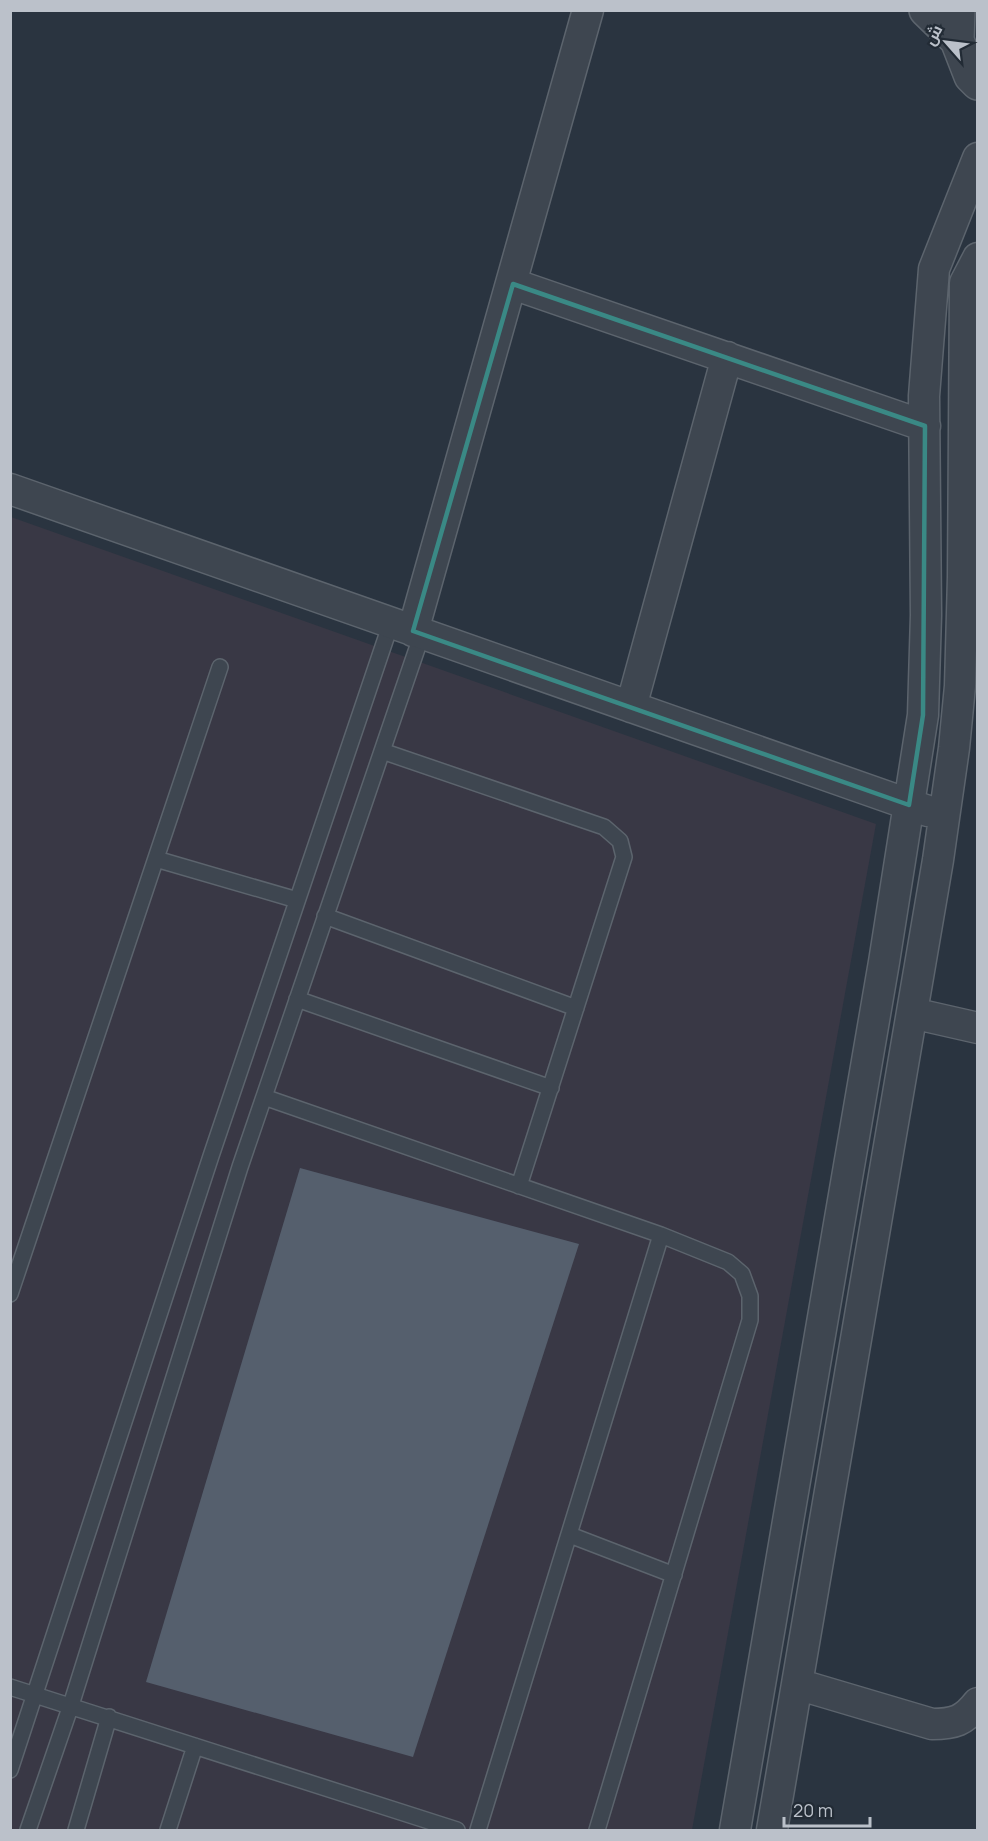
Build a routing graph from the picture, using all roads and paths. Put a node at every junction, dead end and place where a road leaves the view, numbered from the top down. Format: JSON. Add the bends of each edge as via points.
{"nodes":[{"id":1,"x":588,"y":10,"type":"edge"},
{"id":2,"x":926,"y":10,"type":"edge"},
{"id":3,"x":958,"y":25,"type":"edge"},
{"id":4,"x":978,"y":83,"type":"edge"},
{"id":5,"x":978,"y":158,"type":"edge"},
{"id":6,"x":978,"y":258,"type":"edge"},
{"id":7,"x":513,"y":285,"type":"junction"},
{"id":8,"x":727,"y":357,"type":"junction"},
{"id":9,"x":925,"y":426,"type":"junction"},
{"id":10,"x":10,"y":489,"type":"edge"},
{"id":11,"x":970,"y":578,"type":"edge"},
{"id":12,"x":409,"y":629,"type":"junction"},
{"id":13,"x":220,"y":667,"type":"dead end"},
{"id":14,"x":631,"y":707,"type":"junction"},
{"id":15,"x":382,"y":751,"type":"junction"},
{"id":16,"x":909,"y":805,"type":"junction"},
{"id":17,"x":944,"y":817,"type":"junction"},
{"id":18,"x":156,"y":859,"type":"junction"},
{"id":19,"x":297,"y":900,"type":"junction"},
{"id":20,"x":325,"y":916,"type":"junction"},
{"id":21,"x":297,"y":999,"type":"junction"},
{"id":22,"x":576,"y":1008,"type":"junction"},
{"id":23,"x":912,"y":1013,"type":"junction"},
{"id":24,"x":978,"y":1028,"type":"edge"},
{"id":25,"x":551,"y":1088,"type":"junction"},
{"id":26,"x":264,"y":1097,"type":"junction"},
{"id":27,"x":519,"y":1186,"type":"junction"},
{"id":28,"x":661,"y":1235,"type":"junction"},
{"id":29,"x":10,"y":1294,"type":"edge"},
{"id":30,"x":570,"y":1535,"type":"junction"},
{"id":31,"x":674,"y":1575,"type":"junction"},
{"id":32,"x":797,"y":1684,"type":"junction"},
{"id":33,"x":10,"y":1687,"type":"edge"},
{"id":34,"x":36,"y":1695,"type":"junction"},
{"id":35,"x":978,"y":1703,"type":"edge"},
{"id":36,"x":71,"y":1705,"type":"junction"},
{"id":37,"x":109,"y":1717,"type":"junction"},
{"id":38,"x":195,"y":1746,"type":"junction"},
{"id":39,"x":10,"y":1770,"type":"edge"},
{"id":40,"x":28,"y":1830,"type":"edge"},
{"id":41,"x":76,"y":1830,"type":"edge"},
{"id":42,"x":168,"y":1830,"type":"edge"},
{"id":43,"x":457,"y":1830,"type":"edge"},
{"id":44,"x":478,"y":1830,"type":"edge"},
{"id":45,"x":597,"y":1830,"type":"edge"},
{"id":46,"x":735,"y":1830,"type":"edge"},
{"id":47,"x":772,"y":1830,"type":"edge"}],
"edges":[{"from":1,"to":7,"type":"street"},
{"from":2,"to":3,"type":"street"},
{"from":3,"to":4,"type":"street","via":[[971,76]]},
{"from":5,"to":9,"type":"street","via":[[934,269]]},
{"from":6,"to":11,"type":"street","via":[[965,283]]},
{"from":7,"to":8,"type":"street"},
{"from":7,"to":12,"type":"street"},
{"from":8,"to":9,"type":"street"},
{"from":8,"to":14,"type":"street"},
{"from":9,"to":16,"type":"street","via":[[922,715]]},
{"from":10,"to":12,"type":"street"},
{"from":11,"to":17,"type":"street"},
{"from":12,"to":14,"type":"street"},
{"from":12,"to":15,"type":"lane"},
{"from":12,"to":19,"type":"lane"},
{"from":13,"to":18,"type":"lane"},
{"from":14,"to":16,"type":"street"},
{"from":15,"to":20,"type":"lane"},
{"from":15,"to":22,"type":"lane","via":[[604,827],[620,841],[624,857]]},
{"from":16,"to":17,"type":"street"},
{"from":16,"to":46,"type":"street"},
{"from":17,"to":23,"type":"street"},
{"from":18,"to":19,"type":"lane"},
{"from":18,"to":29,"type":"lane"},
{"from":19,"to":34,"type":"lane"},
{"from":20,"to":21,"type":"lane"},
{"from":20,"to":22,"type":"lane"},
{"from":21,"to":25,"type":"lane"},
{"from":21,"to":26,"type":"lane"},
{"from":22,"to":25,"type":"lane"},
{"from":23,"to":24,"type":"street"},
{"from":23,"to":32,"type":"street"},
{"from":25,"to":27,"type":"lane"},
{"from":26,"to":27,"type":"lane"},
{"from":26,"to":36,"type":"lane"},
{"from":27,"to":28,"type":"lane"},
{"from":28,"to":30,"type":"lane"},
{"from":28,"to":31,"type":"lane","via":[[728,1262],[742,1275],[750,1296],[750,1320]]},
{"from":30,"to":31,"type":"lane"},
{"from":30,"to":44,"type":"lane"},
{"from":31,"to":45,"type":"lane"},
{"from":32,"to":35,"type":"street","via":[[932,1724],[952,1724]]},
{"from":32,"to":47,"type":"street"},
{"from":33,"to":34,"type":"lane"},
{"from":34,"to":36,"type":"lane"},
{"from":34,"to":39,"type":"lane"},
{"from":36,"to":37,"type":"lane"},
{"from":36,"to":40,"type":"lane"},
{"from":37,"to":38,"type":"lane"},
{"from":37,"to":41,"type":"lane"},
{"from":38,"to":42,"type":"lane"},
{"from":38,"to":43,"type":"lane"}]}
